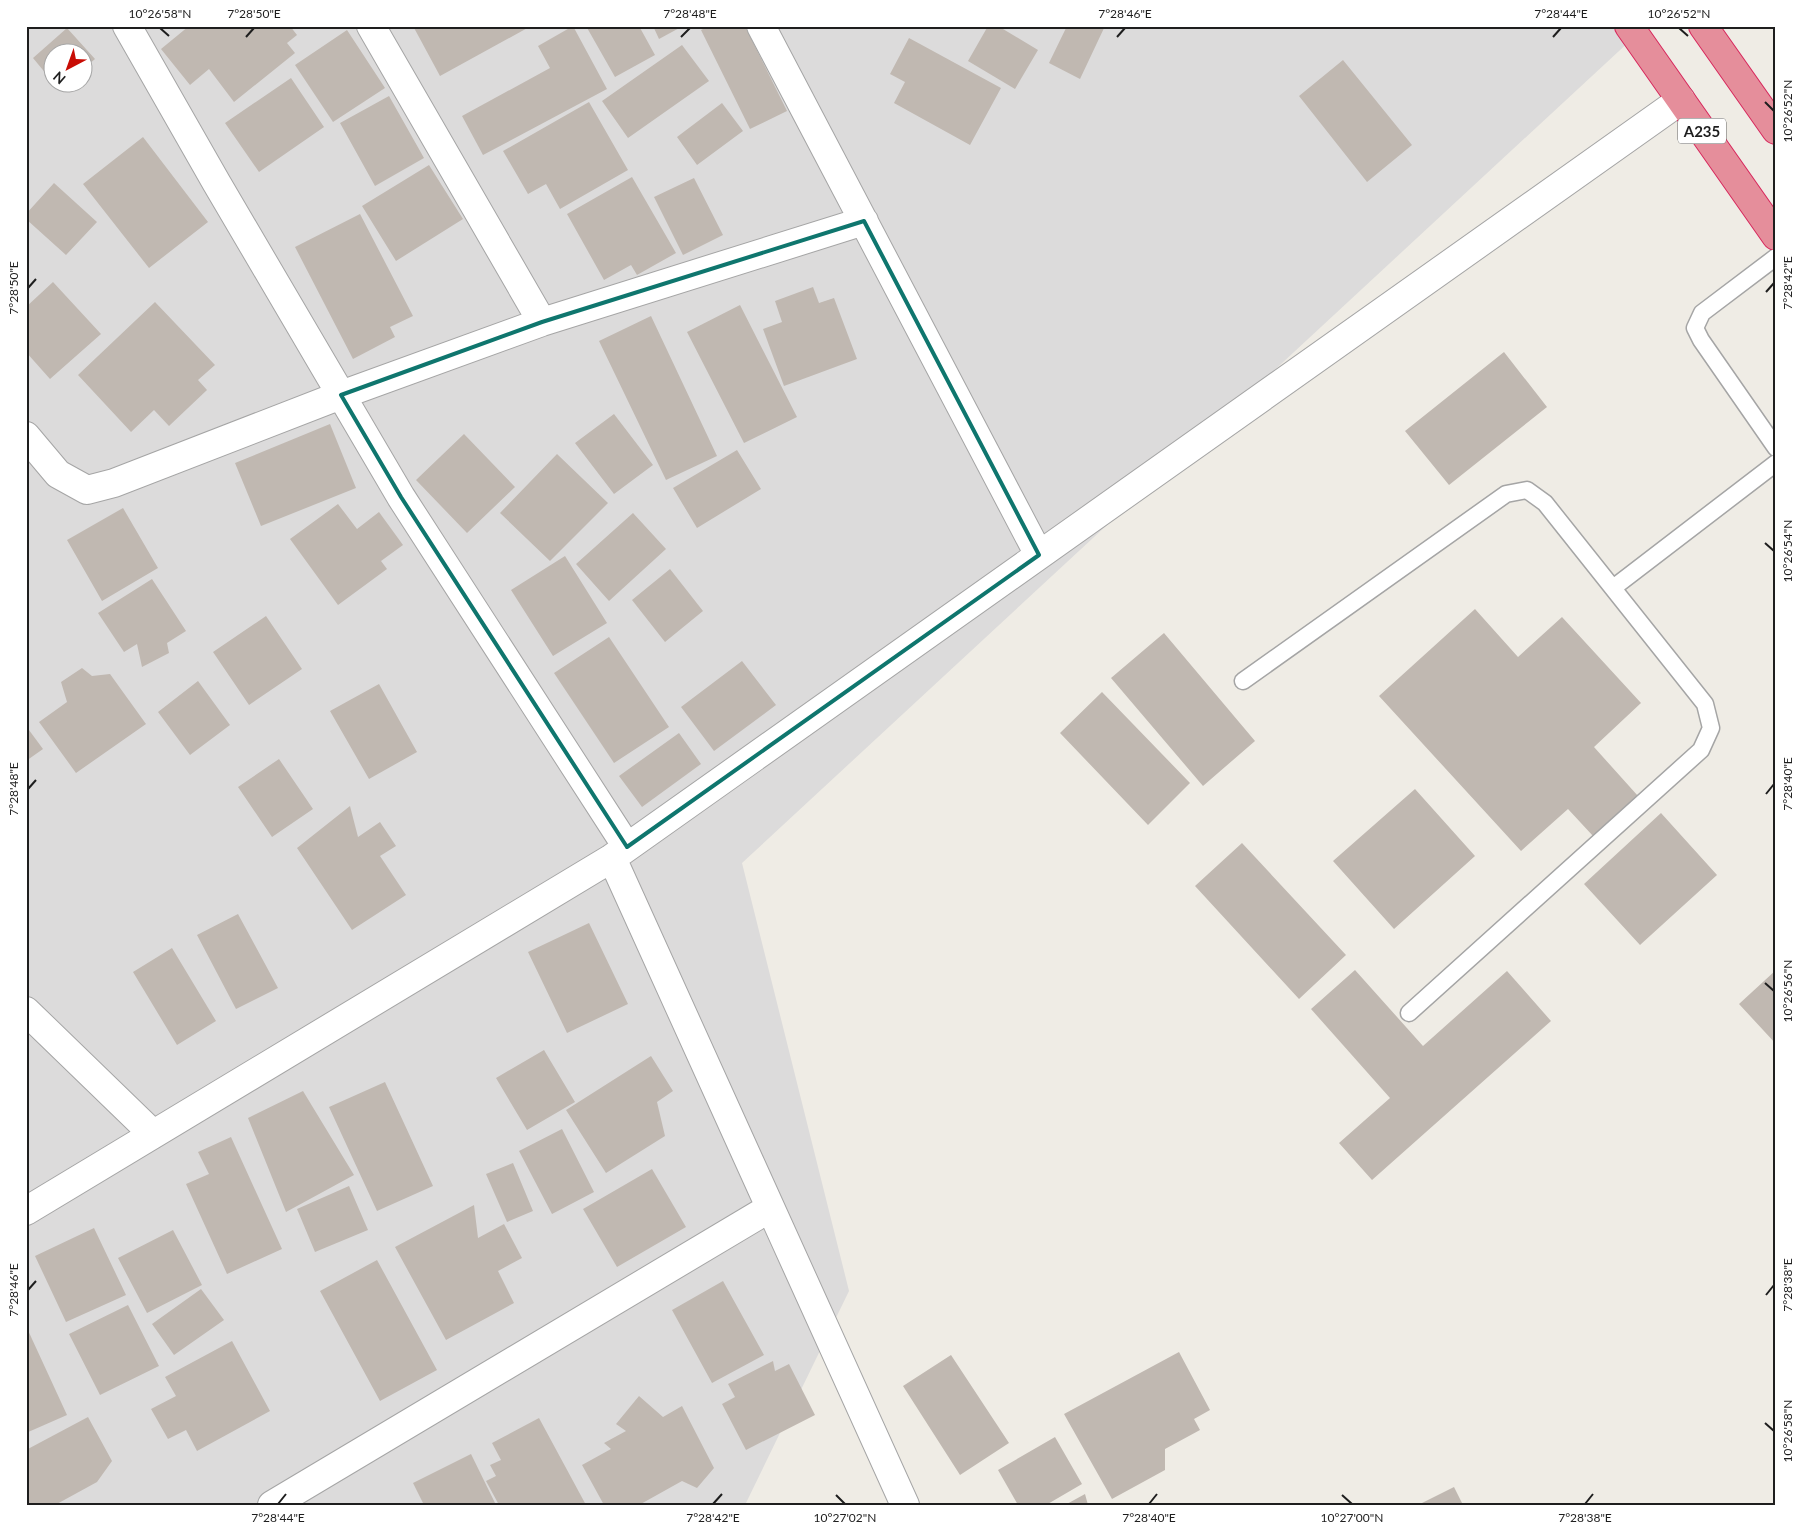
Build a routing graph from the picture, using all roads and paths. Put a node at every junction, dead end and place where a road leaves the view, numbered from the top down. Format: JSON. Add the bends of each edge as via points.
{"nodes":[{"id":1,"x":127,"y":26,"type":"edge"},
{"id":2,"x":371,"y":26,"type":"edge"},
{"id":3,"x":761,"y":26,"type":"edge"},
{"id":4,"x":1629,"y":26,"type":"edge"},
{"id":5,"x":1703,"y":26,"type":"edge"},
{"id":6,"x":1681,"y":100,"type":"junction"},
{"id":7,"x":1776,"y":130,"type":"edge"},
{"id":8,"x":864,"y":221,"type":"junction"},
{"id":9,"x":1776,"y":236,"type":"edge"},
{"id":10,"x":1776,"y":257,"type":"edge"},
{"id":11,"x":542,"y":322,"type":"junction"},
{"id":12,"x":341,"y":395,"type":"junction"},
{"id":13,"x":26,"y":436,"type":"edge"},
{"id":14,"x":1776,"y":448,"type":"edge"},
{"id":15,"x":1776,"y":463,"type":"edge"},
{"id":16,"x":1039,"y":555,"type":"junction"},
{"id":17,"x":1613,"y":588,"type":"junction"},
{"id":18,"x":1243,"y":681,"type":"dead end"},
{"id":19,"x":620,"y":853,"type":"junction"},
{"id":20,"x":26,"y":1011,"type":"edge"},
{"id":21,"x":1408,"y":1013,"type":"dead end"},
{"id":22,"x":153,"y":1134,"type":"junction"},
{"id":23,"x":770,"y":1208,"type":"junction"},
{"id":24,"x":26,"y":1211,"type":"edge"},
{"id":25,"x":272,"y":1505,"type":"edge"},
{"id":26,"x":905,"y":1505,"type":"edge"}],
"edges":[{"from":1,"to":12,"type":"street"},
{"from":2,"to":11,"type":"street"},
{"from":3,"to":8,"type":"street"},
{"from":4,"to":6,"type":"highway","number":"A235"},
{"from":5,"to":7,"type":"highway"},
{"from":6,"to":9,"type":"highway","number":"A235"},
{"from":6,"to":16,"type":"street"},
{"from":8,"to":11,"type":"street"},
{"from":8,"to":16,"type":"street"},
{"from":10,"to":14,"type":"lane","via":[[1702,313],[1695,328]]},
{"from":11,"to":12,"type":"street"},
{"from":12,"to":13,"type":"street","via":[[114,483],[87,490],[58,474]]},
{"from":12,"to":19,"type":"street"},
{"from":15,"to":17,"type":"lane"},
{"from":16,"to":19,"type":"street"},
{"from":17,"to":18,"type":"lane","via":[[1545,503],[1527,490],[1506,494]]},
{"from":17,"to":21,"type":"lane","via":[[1705,704],[1711,728],[1701,750]]},
{"from":19,"to":22,"type":"street"},
{"from":19,"to":23,"type":"street"},
{"from":20,"to":22,"type":"street"},
{"from":22,"to":24,"type":"street"},
{"from":23,"to":25,"type":"street"},
{"from":23,"to":26,"type":"street"}]}
